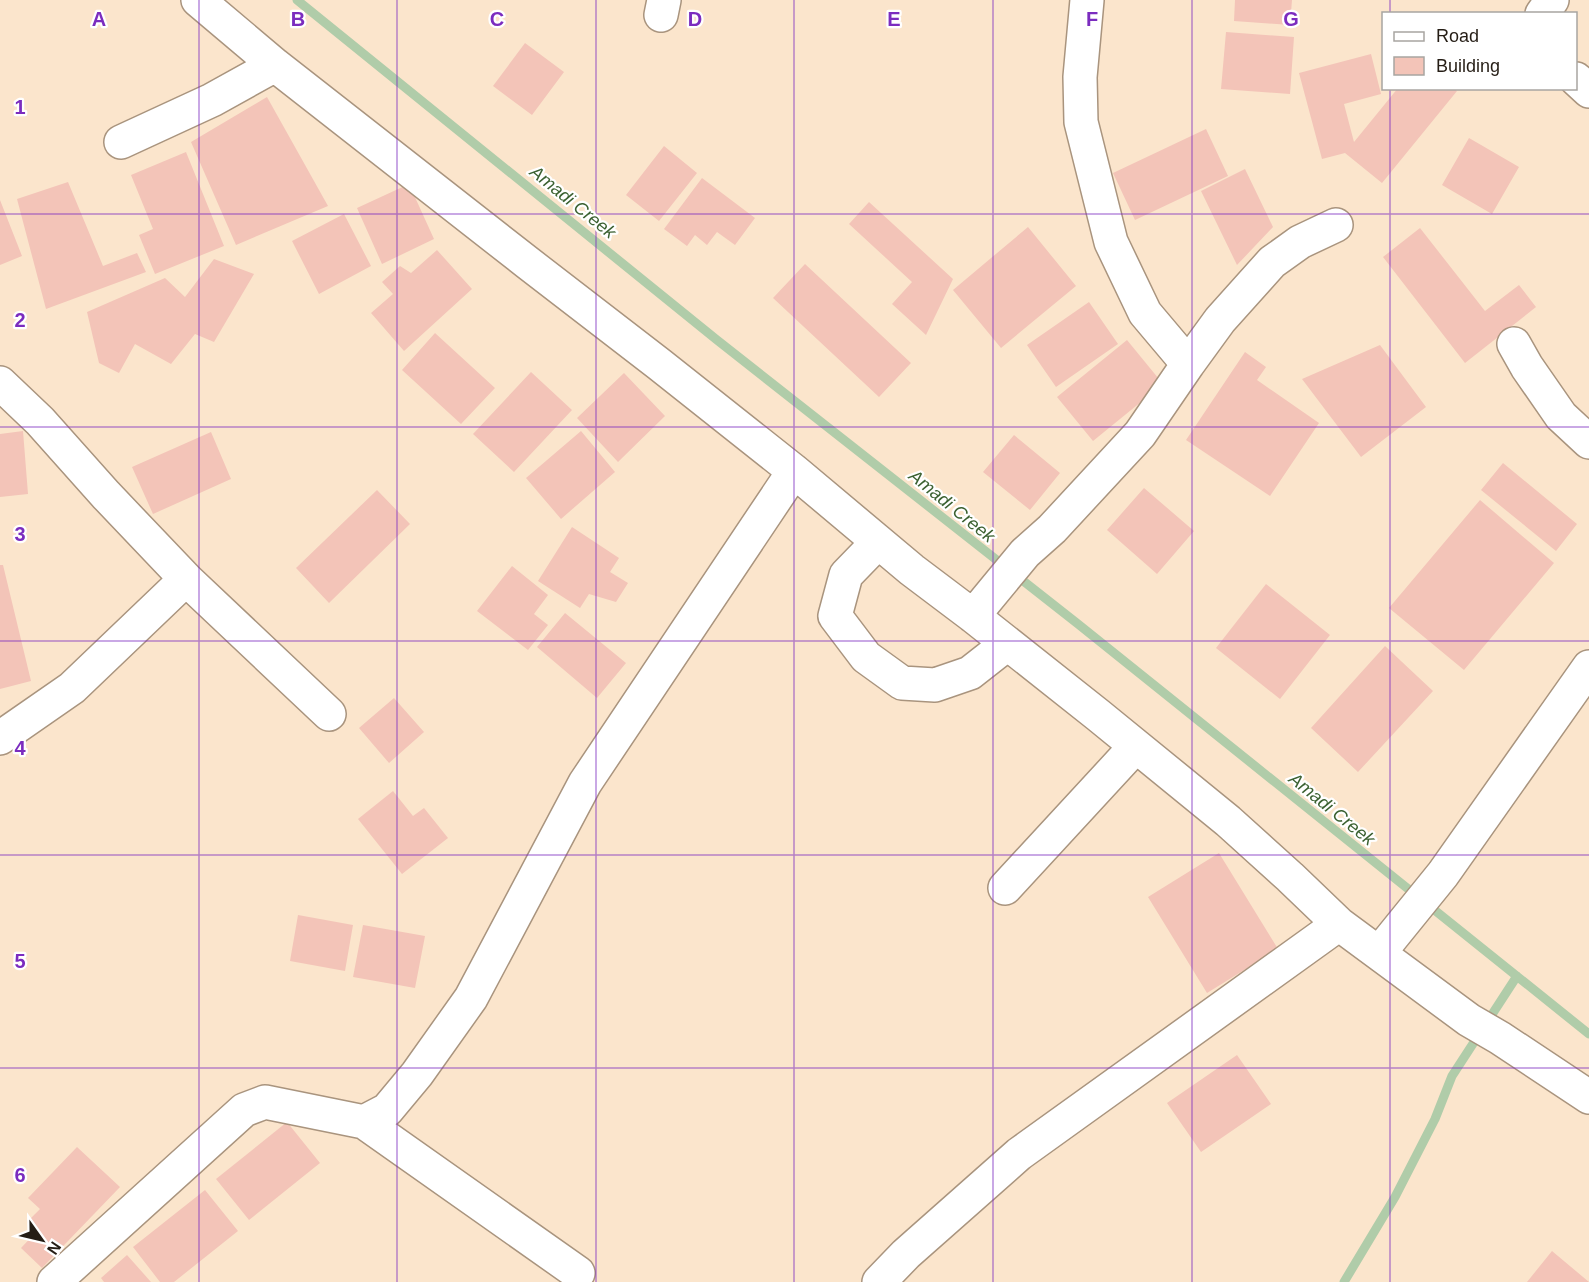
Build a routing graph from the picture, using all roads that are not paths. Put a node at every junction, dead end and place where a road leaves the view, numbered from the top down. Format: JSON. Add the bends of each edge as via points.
{"nodes":[{"id":1,"x":198,"y":0,"type":"edge"},
{"id":2,"x":1087,"y":0,"type":"edge"},
{"id":3,"x":275,"y":65,"type":"junction"},
{"id":4,"x":1577,"y":82,"type":"edge"},
{"id":5,"x":1589,"y":91,"type":"edge"},
{"id":6,"x":121,"y":142,"type":"dead end"},
{"id":7,"x":1336,"y":225,"type":"dead end"},
{"id":8,"x":1514,"y":344,"type":"dead end"},
{"id":9,"x":1188,"y":364,"type":"junction"},
{"id":10,"x":0,"y":383,"type":"edge"},
{"id":11,"x":1589,"y":442,"type":"edge"},
{"id":12,"x":794,"y":471,"type":"junction"},
{"id":13,"x":878,"y":542,"type":"junction"},
{"id":14,"x":186,"y":579,"type":"junction"},
{"id":15,"x":984,"y":604,"type":"junction"},
{"id":16,"x":1007,"y":644,"type":"junction"},
{"id":17,"x":1589,"y":667,"type":"edge"},
{"id":18,"x":329,"y":714,"type":"dead end"},
{"id":19,"x":0,"y":738,"type":"edge"},
{"id":20,"x":1136,"y":746,"type":"junction"},
{"id":21,"x":1005,"y":888,"type":"dead end"},
{"id":22,"x":1339,"y":924,"type":"junction"},
{"id":23,"x":1388,"y":943,"type":"junction"},
{"id":24,"x":1589,"y":1097,"type":"edge"},
{"id":25,"x":364,"y":1122,"type":"junction"},
{"id":26,"x":578,"y":1273,"type":"dead end"},
{"id":27,"x":54,"y":1282,"type":"edge"},
{"id":28,"x":879,"y":1282,"type":"edge"}],
"edges":[{"from":1,"to":3,"type":"street"},
{"from":2,"to":9,"type":"street","via":[[1080,77],[1081,122],[1111,242],[1145,313]]},
{"from":3,"to":6,"type":"street","via":[[212,100]]},
{"from":3,"to":12,"type":"street"},
{"from":4,"to":5,"type":"street"},
{"from":7,"to":9,"type":"street","via":[[1300,242],[1272,262],[1220,320]]},
{"from":8,"to":11,"type":"street","via":[[1561,416]]},
{"from":9,"to":15,"type":"street","via":[[1140,434],[1052,530],[1024,553]]},
{"from":10,"to":14,"type":"street"},
{"from":12,"to":13,"type":"street"},
{"from":12,"to":25,"type":"street","via":[[585,783],[471,998],[387,1110]]},
{"from":13,"to":15,"type":"street","via":[[912,570]]},
{"from":13,"to":16,"type":"street","via":[[846,575],[834,616],[866,657],[902,683],[935,685],[970,673]]},
{"from":14,"to":18,"type":"street"},
{"from":14,"to":19,"type":"street","via":[[72,688]]},
{"from":15,"to":16,"type":"street"},
{"from":16,"to":20,"type":"street"},
{"from":17,"to":23,"type":"street","via":[[1443,874]]},
{"from":20,"to":21,"type":"street"},
{"from":20,"to":22,"type":"street","via":[[1228,821]]},
{"from":22,"to":23,"type":"street"},
{"from":22,"to":28,"type":"street","via":[[1019,1154]]},
{"from":23,"to":24,"type":"street","via":[[1469,1020]]},
{"from":25,"to":26,"type":"street"},
{"from":25,"to":27,"type":"street","via":[[265,1102],[244,1110]]}]}
